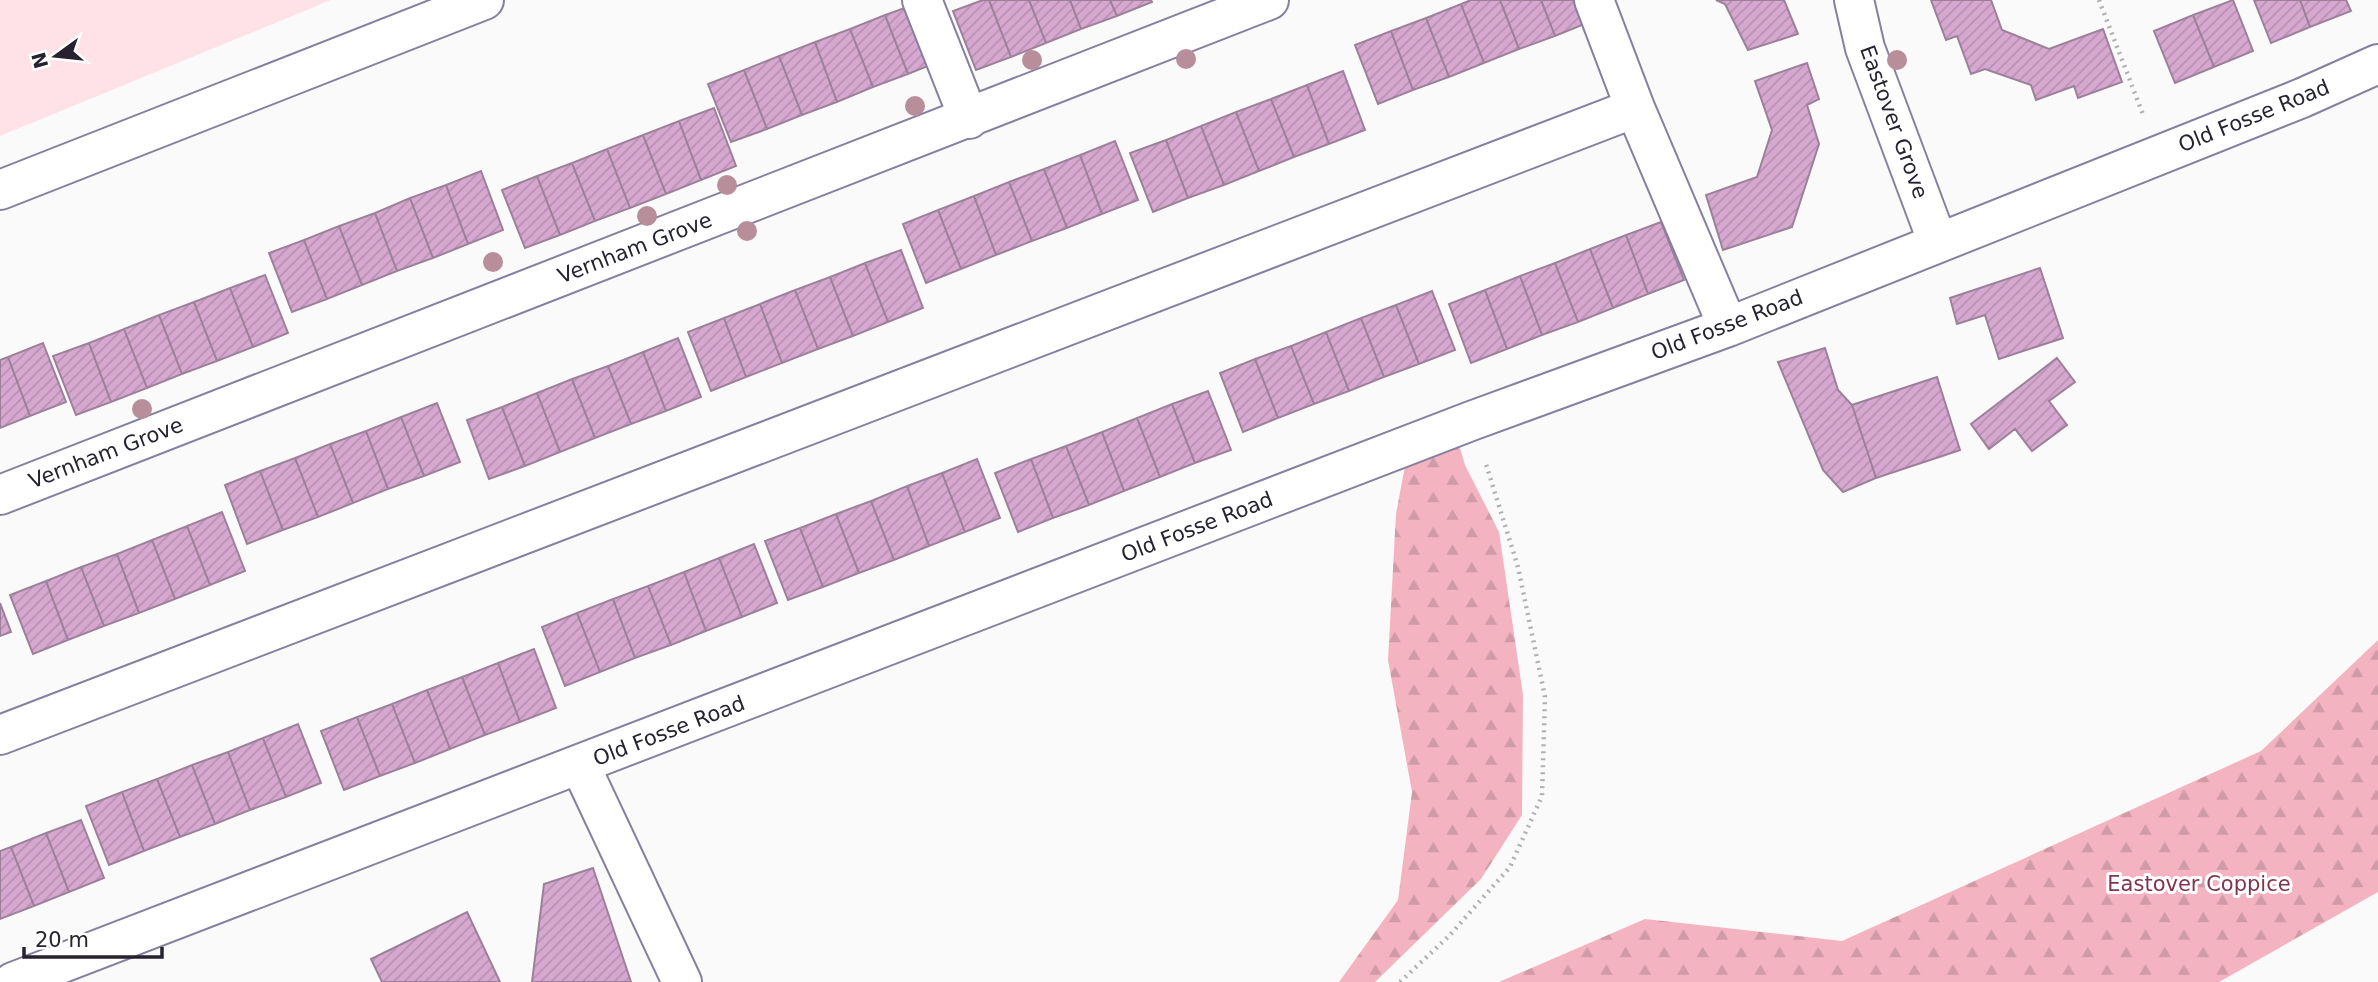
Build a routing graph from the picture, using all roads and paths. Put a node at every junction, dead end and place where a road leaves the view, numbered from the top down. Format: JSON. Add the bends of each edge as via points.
{"nodes":[{"id":1,"x":484,"y":0,"type":"edge"},
{"id":2,"x":922,"y":0,"type":"edge"},
{"id":3,"x":1269,"y":0,"type":"edge"},
{"id":4,"x":1594,"y":0,"type":"edge"},
{"id":5,"x":1854,"y":0,"type":"edge"},
{"id":6,"x":2099,"y":0,"type":"edge"},
{"id":7,"x":2378,"y":64,"type":"edge"},
{"id":8,"x":1635,"y":108,"type":"junction"},
{"id":9,"x":970,"y":119,"type":"junction"},
{"id":10,"x":2159,"y":155,"type":"junction"},
{"id":11,"x":0,"y":190,"type":"edge"},
{"id":12,"x":1938,"y":243,"type":"junction"},
{"id":13,"x":1728,"y":327,"type":"junction"},
{"id":14,"x":1471,"y":421,"type":"junction"},
{"id":15,"x":0,"y":495,"type":"edge"},
{"id":16,"x":0,"y":734,"type":"edge"},
{"id":17,"x":580,"y":765,"type":"junction"},
{"id":18,"x":18,"y":981,"type":"edge"},
{"id":19,"x":682,"y":982,"type":"edge"},
{"id":20,"x":1400,"y":982,"type":"edge"}],
"edges":[{"from":1,"to":11,"type":"street"},
{"from":2,"to":9,"type":"street"},
{"from":3,"to":9,"type":"street","name":"Vernham Grove"},
{"from":4,"to":8,"type":"street"},
{"from":5,"to":12,"type":"street","name":"Eastover Grove","via":[[1865,48]]},
{"from":6,"to":10,"type":"path"},
{"from":7,"to":10,"type":"street","name":"Old Fosse Road"},
{"from":8,"to":13,"type":"street"},
{"from":8,"to":16,"type":"street"},
{"from":9,"to":15,"type":"street","name":"Vernham Grove"},
{"from":10,"to":12,"type":"street","name":"Old Fosse Road"},
{"from":12,"to":13,"type":"street","name":"Old Fosse Road"},
{"from":13,"to":14,"type":"street","name":"Old Fosse Road"},
{"from":14,"to":17,"type":"street","name":"Old Fosse Road"},
{"from":14,"to":20,"type":"path","via":[[1518,567],[1545,697],[1542,796],[1510,867],[1449,936]]},
{"from":17,"to":18,"type":"street","name":"Old Fosse Road"},
{"from":17,"to":19,"type":"street"}]}
